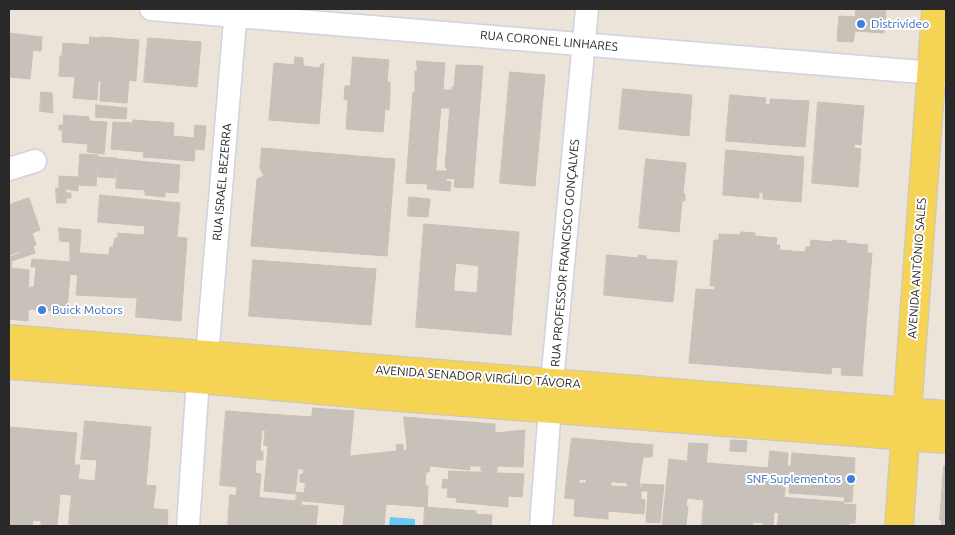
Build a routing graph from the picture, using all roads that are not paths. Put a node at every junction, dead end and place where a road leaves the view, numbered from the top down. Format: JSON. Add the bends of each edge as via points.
{"nodes":[{"id":1,"x":151,"y":9,"type":"edge"},
{"id":2,"x":587,"y":9,"type":"edge"},
{"id":3,"x":936,"y":9,"type":"edge"},
{"id":4,"x":236,"y":12,"type":"edge"},
{"id":5,"x":584,"y":44,"type":"junction"},
{"id":6,"x":939,"y":74,"type":"edge"},
{"id":7,"x":35,"y":161,"type":"dead end"},
{"id":8,"x":9,"y":169,"type":"edge"},
{"id":9,"x":9,"y":339,"type":"edge"},
{"id":10,"x":9,"y":365,"type":"edge"},
{"id":11,"x":202,"y":368,"type":"junction"},
{"id":12,"x":551,"y":395,"type":"junction"},
{"id":13,"x":946,"y":415,"type":"edge"},
{"id":14,"x":906,"y":424,"type":"junction"},
{"id":15,"x":946,"y":439,"type":"edge"},
{"id":16,"x":188,"y":526,"type":"edge"},
{"id":17,"x":541,"y":526,"type":"edge"},
{"id":18,"x":899,"y":526,"type":"edge"}],
"edges":[{"from":1,"to":4,"type":"street","name":"RUA CORONEL LINHARES"},
{"from":2,"to":5,"type":"street","name":"RUA PROFESSOR FRANCISCO GONÇALVES"},
{"from":3,"to":6,"type":"main road","name":"AVENIDA ANTÔNIO SALES"},
{"from":4,"to":5,"type":"street","name":"RUA CORONEL LINHARES"},
{"from":4,"to":11,"type":"street","name":"RUA ISRAEL BEZERRA"},
{"from":5,"to":6,"type":"street","name":"RUA CORONEL LINHARES"},
{"from":5,"to":12,"type":"street","name":"RUA PROFESSOR FRANCISCO GONÇALVES"},
{"from":6,"to":14,"type":"main road","name":"AVENIDA ANTÔNIO SALES"},
{"from":7,"to":8,"type":"street"},
{"from":9,"to":11,"type":"main road","name":"AVENIDA SENADOR VIRGÍLIO TÁVORA"},
{"from":10,"to":11,"type":"main road","name":"AVENIDA SENADOR VIRGÍLIO TÁVORA"},
{"from":11,"to":12,"type":"main road","name":"AVENIDA SENADOR VIRGÍLIO TÁVORA","via":[[384,396]]},
{"from":11,"to":16,"type":"street","name":"RUA ISRAEL BEZERRA"},
{"from":12,"to":14,"type":"main road","name":"AVENIDA SENADOR VIRGÍLIO TÁVORA"},
{"from":12,"to":17,"type":"street","name":"RUA PROFESSOR FRANCISCO GONÇALVES"},
{"from":13,"to":14,"type":"main road","name":"AVENIDA SENADOR VIRGÍLIO TÁVORA"},
{"from":14,"to":15,"type":"main road","name":"AVENIDA SENADOR VIRGÍLIO TÁVORA"},
{"from":14,"to":18,"type":"main road","name":"AVENIDA ANTÔNIO SALES"}]}
